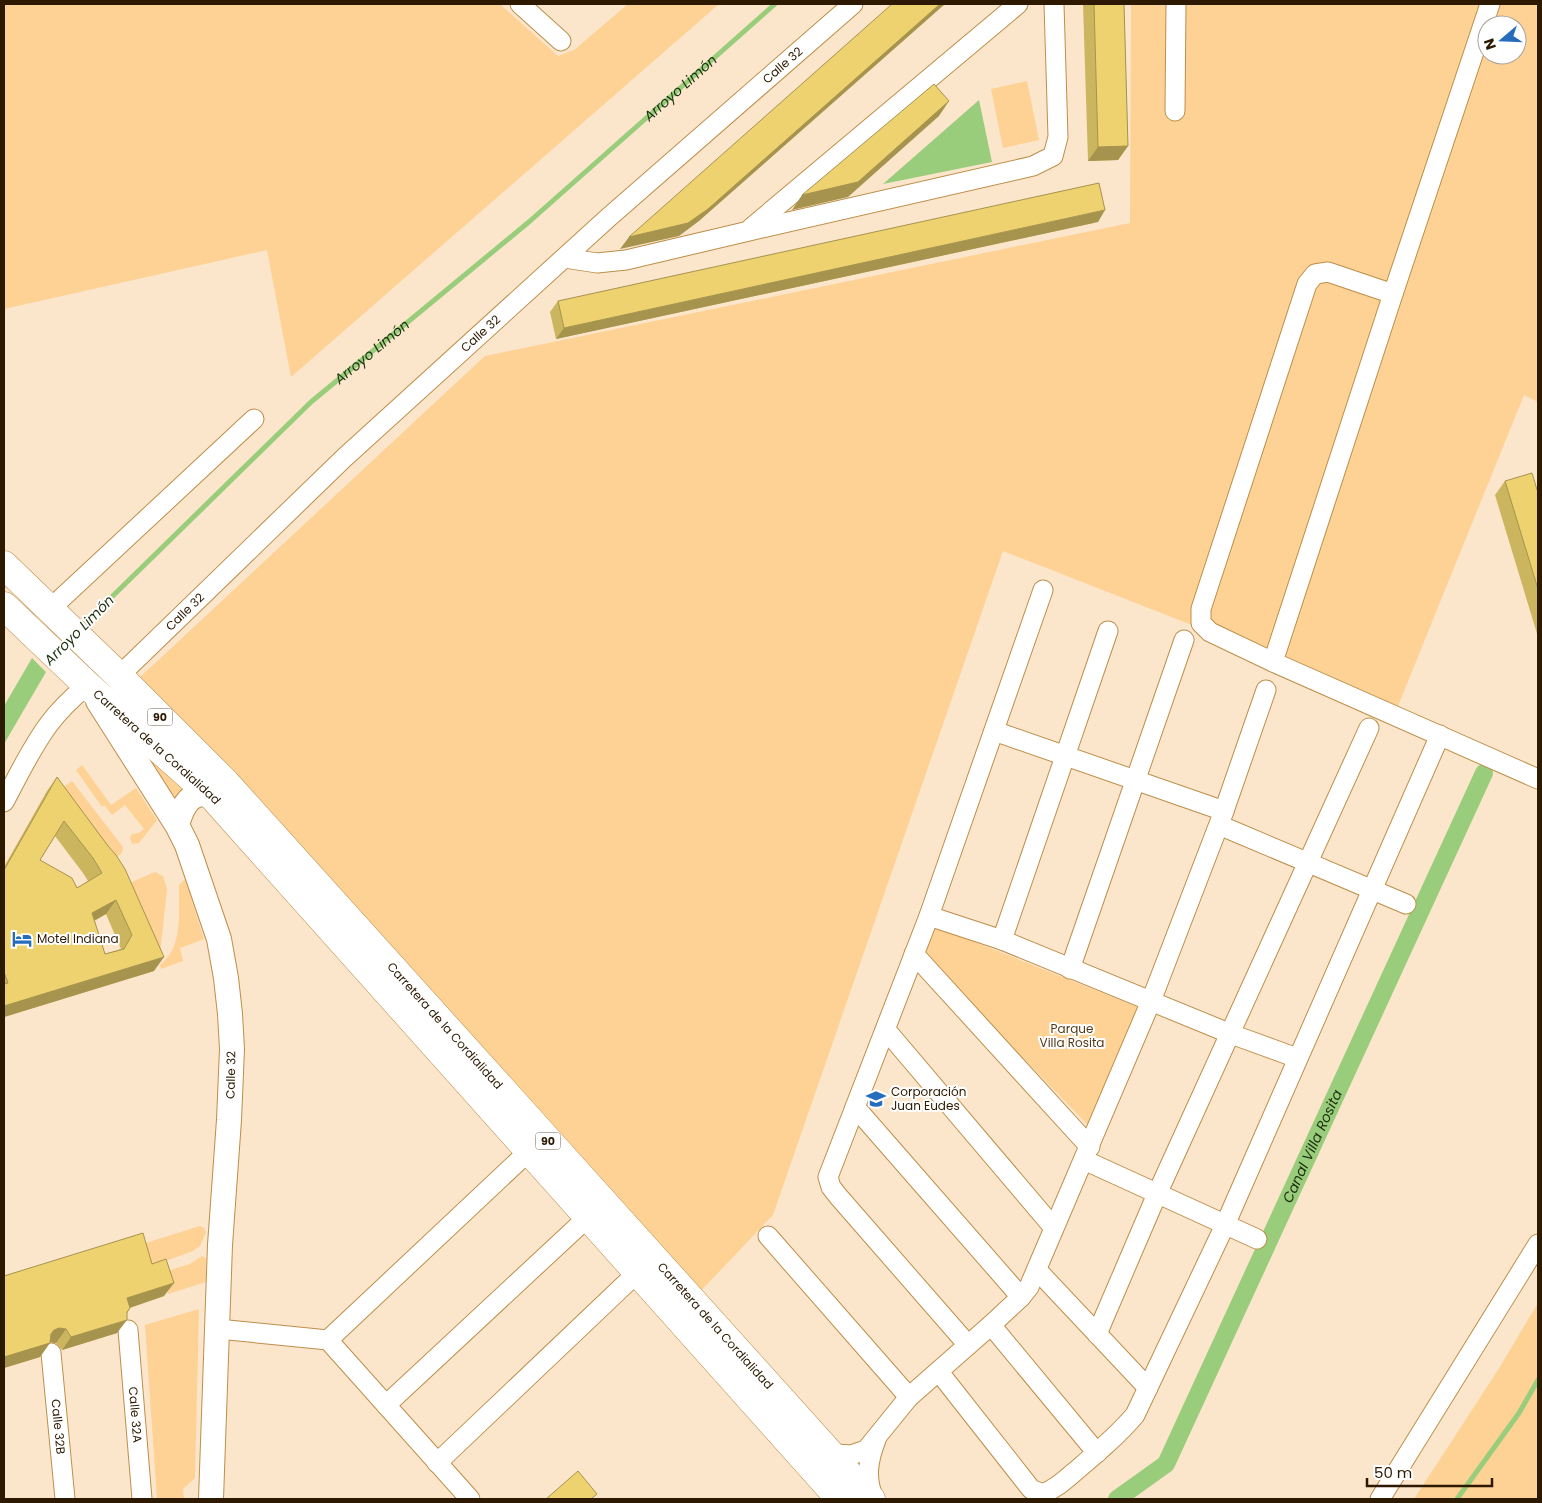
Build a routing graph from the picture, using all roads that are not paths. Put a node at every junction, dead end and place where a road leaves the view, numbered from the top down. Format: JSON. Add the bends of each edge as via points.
{"nodes":[{"id":1,"x":520,"y":4,"type":"edge"},
{"id":2,"x":853,"y":4,"type":"edge"},
{"id":3,"x":1018,"y":4,"type":"edge"},
{"id":4,"x":1054,"y":4,"type":"edge"},
{"id":5,"x":1176,"y":4,"type":"edge"},
{"id":6,"x":1490,"y":4,"type":"edge"},
{"id":7,"x":562,"y":41,"type":"dead end"},
{"id":8,"x":1176,"y":112,"type":"dead end"},
{"id":9,"x":748,"y":230,"type":"junction"},
{"id":10,"x":566,"y":258,"type":"junction"},
{"id":11,"x":1393,"y":294,"type":"junction"},
{"id":12,"x":254,"y":419,"type":"dead end"},
{"id":13,"x":4,"y":565,"type":"edge"},
{"id":14,"x":1043,"y":590,"type":"dead end"},
{"id":15,"x":4,"y":606,"type":"edge"},
{"id":16,"x":50,"y":609,"type":"junction"},
{"id":17,"x":1108,"y":631,"type":"dead end"},
{"id":18,"x":1184,"y":640,"type":"dead end"},
{"id":19,"x":1273,"y":662,"type":"junction"},
{"id":20,"x":119,"y":676,"type":"junction"},
{"id":21,"x":81,"y":679,"type":"junction"},
{"id":22,"x":1266,"y":690,"type":"dead end"},
{"id":23,"x":1369,"y":728,"type":"dead end"},
{"id":24,"x":994,"y":731,"type":"junction"},
{"id":25,"x":1440,"y":735,"type":"junction"},
{"id":26,"x":1065,"y":756,"type":"junction"},
{"id":27,"x":1135,"y":779,"type":"junction"},
{"id":28,"x":1538,"y":779,"type":"edge"},
{"id":29,"x":213,"y":797,"type":"junction"},
{"id":30,"x":4,"y":802,"type":"edge"},
{"id":31,"x":1222,"y":818,"type":"junction"},
{"id":32,"x":177,"y":825,"type":"junction"},
{"id":33,"x":1309,"y":863,"type":"junction"},
{"id":34,"x":1372,"y":890,"type":"junction"},
{"id":35,"x":1406,"y":904,"type":"dead end"},
{"id":36,"x":929,"y":916,"type":"junction"},
{"id":37,"x":1002,"y":940,"type":"junction"},
{"id":38,"x":914,"y":954,"type":"junction"},
{"id":39,"x":1070,"y":969,"type":"junction"},
{"id":40,"x":1151,"y":1001,"type":"junction"},
{"id":41,"x":886,"y":1030,"type":"junction"},
{"id":42,"x":1231,"y":1034,"type":"junction"},
{"id":43,"x":1297,"y":1058,"type":"junction"},
{"id":44,"x":855,"y":1107,"type":"junction"},
{"id":45,"x":529,"y":1151,"type":"junction"},
{"id":46,"x":1087,"y":1153,"type":"junction"},
{"id":47,"x":1157,"y":1194,"type":"junction"},
{"id":48,"x":588,"y":1217,"type":"junction"},
{"id":49,"x":1225,"y":1225,"type":"junction"},
{"id":50,"x":1054,"y":1228,"type":"junction"},
{"id":51,"x":768,"y":1236,"type":"dead end"},
{"id":52,"x":1257,"y":1240,"type":"dead end"},
{"id":53,"x":1538,"y":1244,"type":"edge"},
{"id":54,"x":1037,"y":1270,"type":"junction"},
{"id":55,"x":638,"y":1272,"type":"junction"},
{"id":56,"x":1021,"y":1297,"type":"junction"},
{"id":57,"x":991,"y":1325,"type":"junction"},
{"id":58,"x":218,"y":1329,"type":"junction"},
{"id":59,"x":128,"y":1330,"type":"edge"},
{"id":60,"x":1097,"y":1334,"type":"junction"},
{"id":61,"x":328,"y":1340,"type":"junction"},
{"id":62,"x":968,"y":1345,"type":"junction"},
{"id":63,"x":51,"y":1353,"type":"edge"},
{"id":64,"x":939,"y":1372,"type":"junction"},
{"id":65,"x":1148,"y":1388,"type":"junction"},
{"id":66,"x":909,"y":1397,"type":"junction"},
{"id":67,"x":386,"y":1405,"type":"junction"},
{"id":68,"x":876,"y":1438,"type":"junction"},
{"id":69,"x":823,"y":1447,"type":"junction"},
{"id":70,"x":1097,"y":1453,"type":"junction"},
{"id":71,"x":437,"y":1463,"type":"junction"},
{"id":72,"x":65,"y":1499,"type":"edge"},
{"id":73,"x":142,"y":1499,"type":"edge"},
{"id":74,"x":210,"y":1499,"type":"edge"},
{"id":75,"x":470,"y":1499,"type":"edge"},
{"id":76,"x":840,"y":1499,"type":"edge"},
{"id":77,"x":872,"y":1499,"type":"edge"},
{"id":78,"x":1380,"y":1499,"type":"edge"}],
"edges":[{"from":1,"to":7,"type":"street"},
{"from":2,"to":10,"type":"street","name":"Calle 32"},
{"from":3,"to":9,"type":"street"},
{"from":4,"to":9,"type":"street","via":[[1058,136],[1053,156],[1033,166]]},
{"from":5,"to":8,"type":"street"},
{"from":6,"to":11,"type":"street"},
{"from":9,"to":10,"type":"street","via":[[626,260],[597,263]]},
{"from":10,"to":20,"type":"street","name":"Calle 32","via":[[344,458]]},
{"from":11,"to":19,"type":"street"},
{"from":11,"to":19,"type":"street","via":[[1328,272],[1315,274],[1307,284],[1201,609],[1201,623],[1210,632]]},
{"from":12,"to":16,"type":"street"},
{"from":13,"to":16,"type":"highway","name":"Carretera de la Cordialidad","number":"90"},
{"from":14,"to":24,"type":"street"},
{"from":15,"to":21,"type":"highway","name":"Carretera de la Cordialidad","number":"90"},
{"from":16,"to":20,"type":"highway","name":"Carretera de la Cordialidad","number":"90"},
{"from":17,"to":26,"type":"street"},
{"from":18,"to":27,"type":"street"},
{"from":19,"to":25,"type":"street"},
{"from":20,"to":69,"type":"highway","name":"Carretera de la Cordialidad","number":"90","via":[[226,783]]},
{"from":21,"to":29,"type":"highway","name":"Carretera de la Cordialidad","number":"90"},
{"from":21,"to":30,"type":"street","via":[[71,699],[38,741]]},
{"from":21,"to":32,"type":"street","name":"Calle 32"},
{"from":22,"to":31,"type":"street"},
{"from":23,"to":33,"type":"street"},
{"from":24,"to":26,"type":"street"},
{"from":24,"to":36,"type":"street"},
{"from":25,"to":28,"type":"street"},
{"from":25,"to":34,"type":"street"},
{"from":26,"to":27,"type":"street"},
{"from":26,"to":37,"type":"street"},
{"from":27,"to":31,"type":"street"},
{"from":27,"to":39,"type":"street"},
{"from":29,"to":32,"type":"street","via":[[201,794],[189,800],[181,810]]},
{"from":29,"to":45,"type":"highway","name":"Carretera de la Cordialidad","number":"90"},
{"from":31,"to":33,"type":"street"},
{"from":31,"to":40,"type":"street"},
{"from":32,"to":58,"type":"street","name":"Calle 32","via":[[219,939],[230,1014],[232,1049]]},
{"from":33,"to":34,"type":"street"},
{"from":33,"to":42,"type":"street"},
{"from":34,"to":35,"type":"street"},
{"from":34,"to":43,"type":"street"},
{"from":36,"to":37,"type":"street"},
{"from":36,"to":38,"type":"street"},
{"from":37,"to":39,"type":"street"},
{"from":38,"to":41,"type":"street"},
{"from":38,"to":46,"type":"street"},
{"from":39,"to":40,"type":"street"},
{"from":40,"to":42,"type":"street"},
{"from":40,"to":46,"type":"street"},
{"from":41,"to":44,"type":"street"},
{"from":41,"to":50,"type":"street"},
{"from":42,"to":43,"type":"street"},
{"from":42,"to":47,"type":"street"},
{"from":43,"to":49,"type":"street"},
{"from":44,"to":56,"type":"street"},
{"from":44,"to":62,"type":"street","via":[[828,1177],[831,1188]]},
{"from":45,"to":48,"type":"highway","name":"Carretera de la Cordialidad","number":"90"},
{"from":45,"to":61,"type":"street"},
{"from":46,"to":47,"type":"street"},
{"from":46,"to":50,"type":"street"},
{"from":47,"to":49,"type":"street"},
{"from":47,"to":60,"type":"street"},
{"from":48,"to":55,"type":"highway","name":"Carretera de la Cordialidad","number":"90"},
{"from":48,"to":67,"type":"street"},
{"from":49,"to":52,"type":"street"},
{"from":49,"to":65,"type":"street"},
{"from":50,"to":54,"type":"street"},
{"from":51,"to":66,"type":"street"},
{"from":53,"to":78,"type":"street"},
{"from":54,"to":56,"type":"street"},
{"from":54,"to":60,"type":"street"},
{"from":55,"to":71,"type":"street"},
{"from":55,"to":76,"type":"highway","name":"Carretera de la Cordialidad","number":"90"},
{"from":56,"to":57,"type":"street"},
{"from":57,"to":62,"type":"street"},
{"from":57,"to":70,"type":"street"},
{"from":58,"to":61,"type":"street"},
{"from":58,"to":74,"type":"street","name":"Calle 32"},
{"from":59,"to":73,"type":"street","name":"Calle 32A"},
{"from":60,"to":65,"type":"street"},
{"from":61,"to":67,"type":"street"},
{"from":62,"to":64,"type":"street"},
{"from":63,"to":72,"type":"street","name":"Calle 32B"},
{"from":64,"to":66,"type":"street"},
{"from":64,"to":70,"type":"street","via":[[1031,1489],[1042,1494],[1053,1490]]},
{"from":65,"to":70,"type":"street","via":[[1135,1415]]},
{"from":66,"to":68,"type":"street"},
{"from":67,"to":71,"type":"street"},
{"from":68,"to":69,"type":"street","via":[[866,1450],[852,1455],[836,1454]]},
{"from":68,"to":77,"type":"street","via":[[868,1465]]},
{"from":69,"to":77,"type":"highway","name":"Carretera de la Cordialidad","number":"90"},
{"from":71,"to":75,"type":"street"}]}
